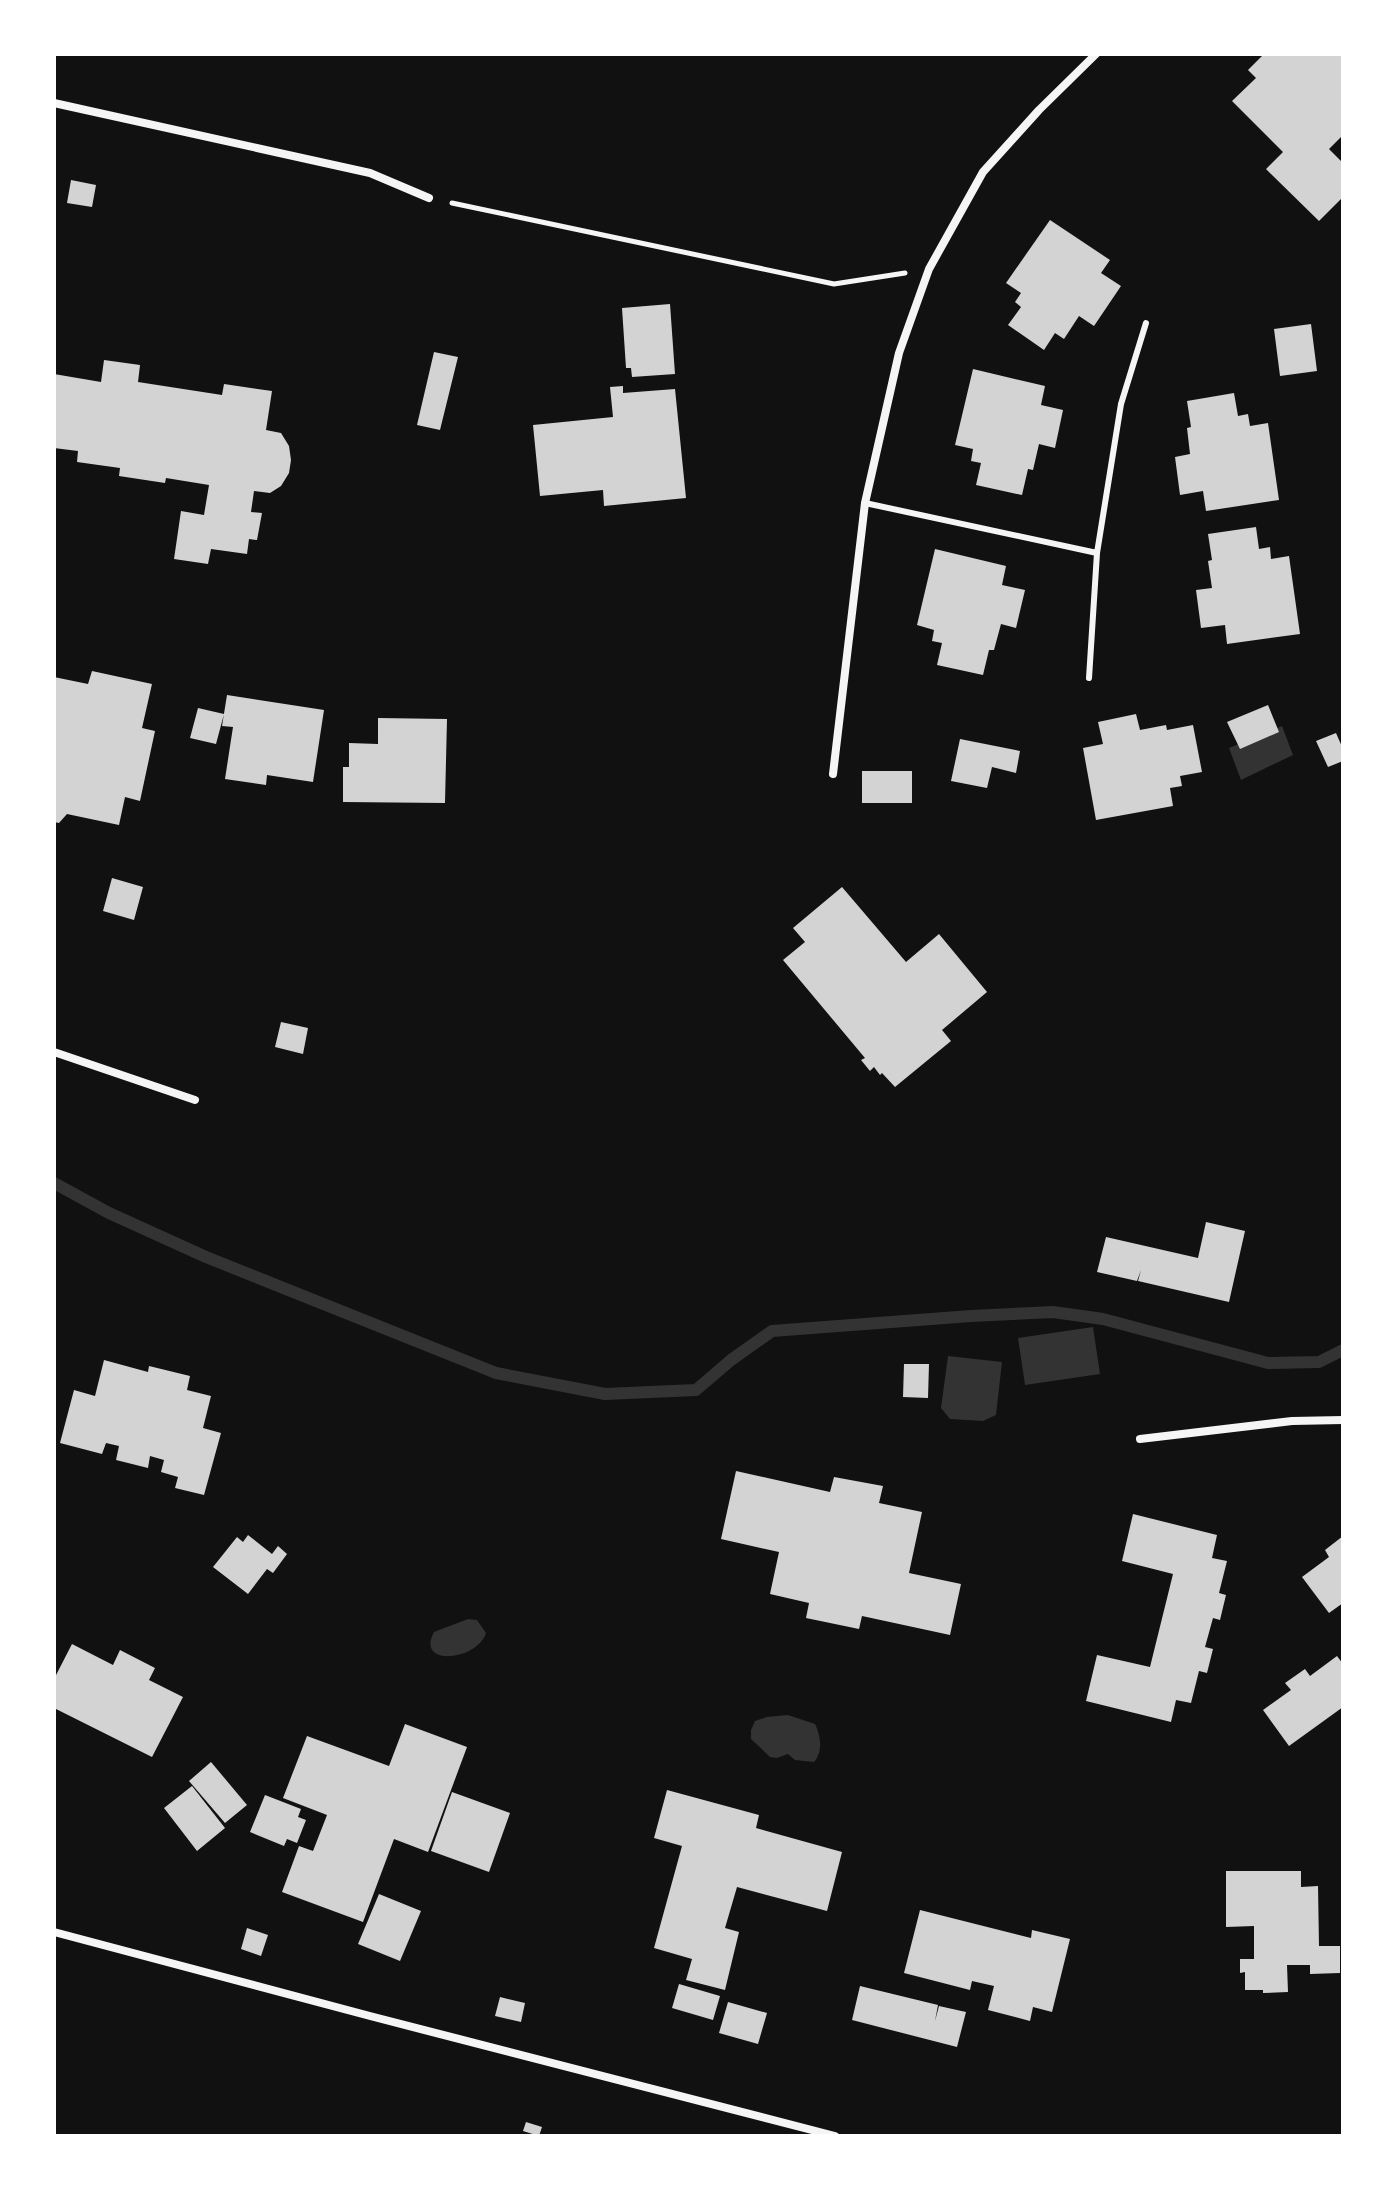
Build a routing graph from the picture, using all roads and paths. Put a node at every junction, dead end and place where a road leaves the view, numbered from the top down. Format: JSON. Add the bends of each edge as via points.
{"nodes":[{"id":1,"x":1096,"y":54,"type":"edge"},
{"id":2,"x":54,"y":103,"type":"edge"},
{"id":3,"x":429,"y":198,"type":"joint"},
{"id":4,"x":929,"y":269,"type":"junction"},
{"id":5,"x":1146,"y":323,"type":"dead end"},
{"id":6,"x":865,"y":503,"type":"junction"},
{"id":7,"x":1097,"y":553,"type":"junction"},
{"id":8,"x":1089,"y":678,"type":"dead end"},
{"id":9,"x":833,"y":774,"type":"dead end"},
{"id":10,"x":54,"y":1052,"type":"edge"},
{"id":11,"x":195,"y":1100,"type":"dead end"},
{"id":12,"x":1343,"y":1420,"type":"edge"},
{"id":13,"x":1140,"y":1439,"type":"dead end"},
{"id":14,"x":54,"y":1932,"type":"edge"},
{"id":15,"x":835,"y":2136,"type":"edge"}],
"edges":[{"from":1,"to":4,"type":"street","via":[[983,172]]},
{"from":2,"to":3,"type":"street","via":[[370,173]]},
{"from":3,"to":4,"type":"path","via":[[834,284]]},
{"from":4,"to":6,"type":"street","via":[[899,353]]},
{"from":5,"to":7,"type":"lane","via":[[1121,404]]},
{"from":6,"to":7,"type":"lane"},
{"from":6,"to":9,"type":"street"},
{"from":7,"to":8,"type":"lane"},
{"from":10,"to":11,"type":"street"},
{"from":12,"to":13,"type":"street"},
{"from":14,"to":15,"type":"street"}]}
